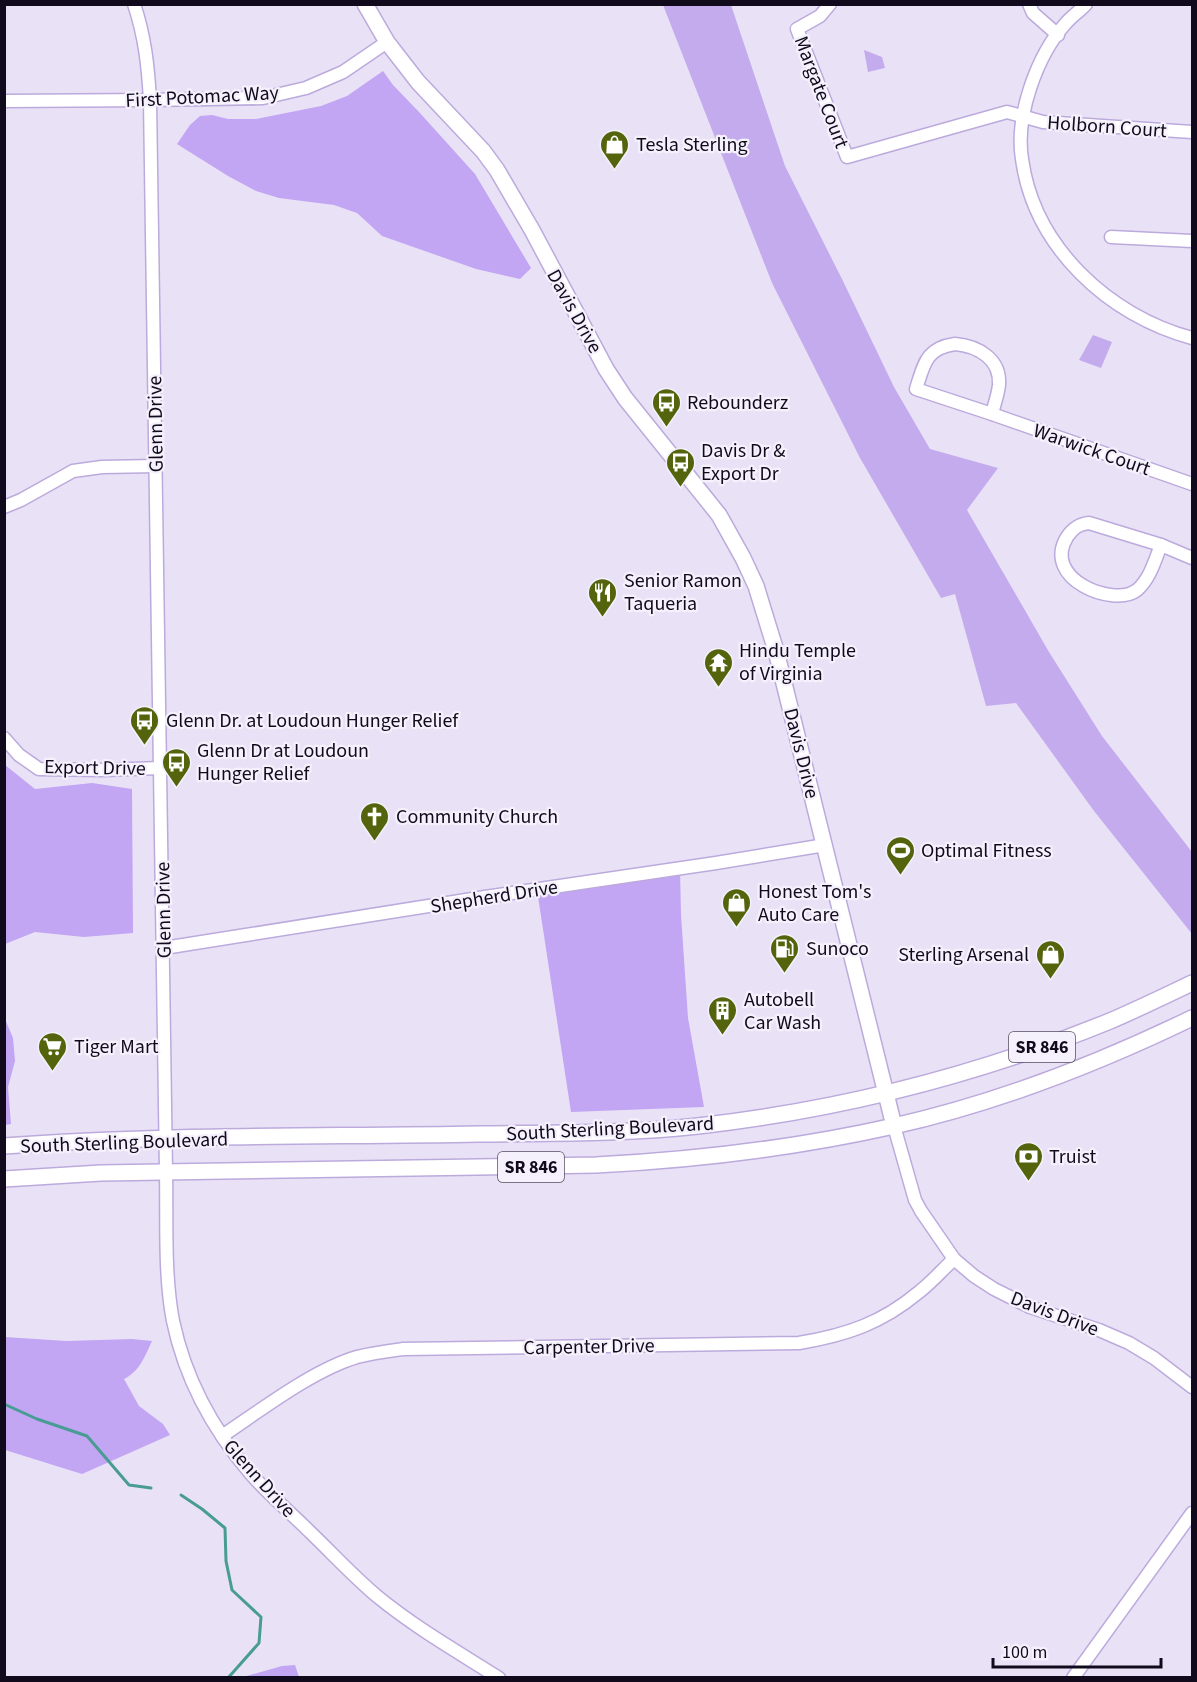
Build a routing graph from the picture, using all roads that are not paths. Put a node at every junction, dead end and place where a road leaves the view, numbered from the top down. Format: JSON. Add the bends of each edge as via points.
{"nodes":[{"id":1,"x":134,"y":4,"type":"edge"},
{"id":2,"x":365,"y":4,"type":"edge"},
{"id":3,"x":830,"y":4,"type":"edge"},
{"id":4,"x":1029,"y":4,"type":"edge"},
{"id":5,"x":1086,"y":4,"type":"edge"},
{"id":6,"x":1058,"y":34,"type":"junction"},
{"id":7,"x":387,"y":42,"type":"junction"},
{"id":8,"x":150,"y":100,"type":"junction"},
{"id":9,"x":4,"y":101,"type":"edge"},
{"id":10,"x":1023,"y":116,"type":"junction"},
{"id":11,"x":1192,"y":132,"type":"edge"},
{"id":12,"x":1111,"y":237,"type":"dead end"},
{"id":13,"x":1192,"y":241,"type":"edge"},
{"id":14,"x":1192,"y":338,"type":"edge"},
{"id":15,"x":992,"y":414,"type":"junction"},
{"id":16,"x":156,"y":466,"type":"junction"},
{"id":17,"x":1192,"y":488,"type":"edge"},
{"id":18,"x":4,"y":507,"type":"edge"},
{"id":19,"x":1161,"y":545,"type":"junction"},
{"id":20,"x":1192,"y":558,"type":"edge"},
{"id":21,"x":4,"y":738,"type":"edge"},
{"id":22,"x":160,"y":768,"type":"junction"},
{"id":23,"x":825,"y":845,"type":"junction"},
{"id":24,"x":164,"y":948,"type":"junction"},
{"id":25,"x":1192,"y":983,"type":"edge"},
{"id":26,"x":1192,"y":1018,"type":"edge"},
{"id":27,"x":886,"y":1093,"type":"junction"},
{"id":28,"x":894,"y":1126,"type":"junction"},
{"id":29,"x":166,"y":1138,"type":"junction"},
{"id":30,"x":4,"y":1146,"type":"edge"},
{"id":31,"x":166,"y":1172,"type":"junction"},
{"id":32,"x":4,"y":1179,"type":"edge"},
{"id":33,"x":954,"y":1259,"type":"junction"},
{"id":34,"x":1192,"y":1387,"type":"edge"},
{"id":35,"x":222,"y":1436,"type":"junction"},
{"id":36,"x":1192,"y":1513,"type":"edge"},
{"id":37,"x":499,"y":1677,"type":"edge"},
{"id":38,"x":1073,"y":1677,"type":"edge"}],
"edges":[{"from":1,"to":8,"type":"street","name":"Glenn Drive","via":[[148,60]]},
{"from":2,"to":7,"type":"main road","name":"Davis Drive"},
{"from":3,"to":10,"type":"street","name":"Margate Court","via":[[820,16],[797,29],[847,157],[1007,112]]},
{"from":4,"to":6,"type":"street","via":[[1033,13]]},
{"from":5,"to":6,"type":"street"},
{"from":6,"to":10,"type":"street","via":[[1033,79]]},
{"from":7,"to":8,"type":"street","name":"First Potomac Way","via":[[343,72],[306,88],[263,98]]},
{"from":7,"to":23,"type":"main road","name":"Davis Drive","via":[[497,170],[606,369],[731,535],[756,586],[768,624]]},
{"from":8,"to":9,"type":"street","name":"First Potomac Way"},
{"from":8,"to":16,"type":"street","name":"Glenn Drive"},
{"from":10,"to":11,"type":"street","name":"Holborn Court","via":[[1043,122]]},
{"from":10,"to":14,"type":"street","via":[[1021,158],[1026,181],[1059,249],[1102,294],[1151,324]]},
{"from":12,"to":13,"type":"street"},
{"from":15,"to":15,"type":"street","name":"Warwick Court","via":[[999,379],[994,363],[969,347],[955,344],[931,353],[916,389]]},
{"from":15,"to":17,"type":"street","name":"Warwick Court"},
{"from":16,"to":18,"type":"street","via":[[74,471]]},
{"from":16,"to":22,"type":"street","name":"Glenn Drive"},
{"from":19,"to":19,"type":"street","via":[[1144,582],[1126,595],[1111,595],[1087,587],[1067,574],[1061,559],[1068,535],[1081,524],[1095,524]]},
{"from":19,"to":20,"type":"street"},
{"from":21,"to":22,"type":"street","name":"Export Drive","via":[[39,769]]},
{"from":22,"to":24,"type":"street","name":"Glenn Drive"},
{"from":23,"to":24,"type":"street","name":"Shepherd Drive"},
{"from":23,"to":27,"type":"main road","name":"Davis Drive"},
{"from":24,"to":29,"type":"street","name":"Glenn Drive"},
{"from":25,"to":27,"type":"main road","name":"South Sterling Boulevard","number":"SR 846","via":[[1110,1021],[1031,1051]]},
{"from":26,"to":28,"type":"main road","name":"South Sterling Boulevard","number":"SR 846","via":[[1076,1070]]},
{"from":27,"to":28,"type":"main road","name":"Davis Drive"},
{"from":27,"to":29,"type":"main road","name":"South Sterling Boulevard","number":"SR 846","via":[[802,1112],[646,1130]]},
{"from":28,"to":31,"type":"main road","name":"South Sterling Boulevard","number":"SR 846","via":[[786,1146],[656,1162]]},
{"from":28,"to":33,"type":"street","name":"Davis Drive","via":[[915,1200]]},
{"from":29,"to":30,"type":"main road","name":"South Sterling Boulevard","number":"SR 846"},
{"from":29,"to":31,"type":"street","name":"Glenn Drive"},
{"from":31,"to":32,"type":"main road","name":"South Sterling Boulevard","number":"SR 846"},
{"from":31,"to":35,"type":"street","name":"Glenn Drive","via":[[173,1320],[196,1390]]},
{"from":33,"to":34,"type":"street","name":"Davis Drive","via":[[994,1289],[1030,1307],[1130,1343]]},
{"from":33,"to":35,"type":"street","name":"Carpenter Drive","via":[[920,1292],[892,1311],[830,1338],[800,1343],[381,1352],[328,1368]]},
{"from":35,"to":37,"type":"street","name":"Glenn Drive","via":[[252,1476],[375,1594],[426,1632]]},
{"from":36,"to":38,"type":"street"}]}
